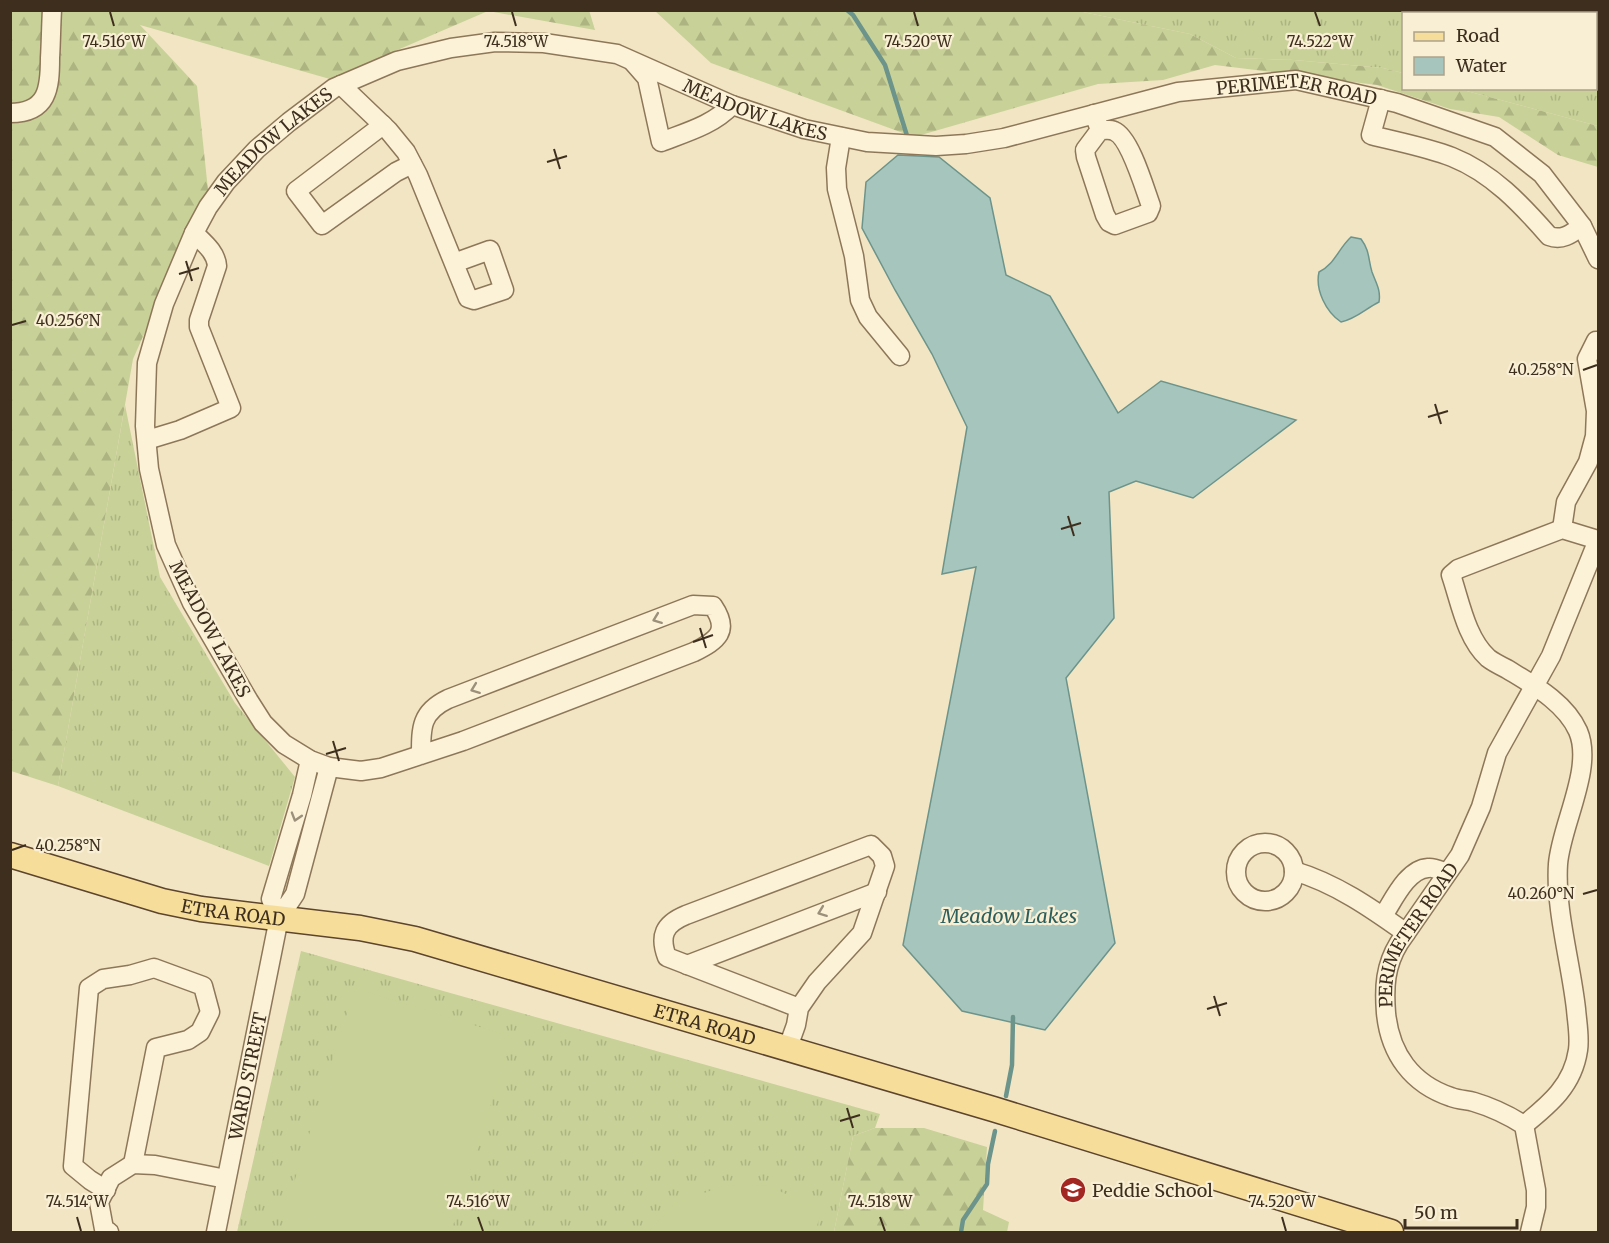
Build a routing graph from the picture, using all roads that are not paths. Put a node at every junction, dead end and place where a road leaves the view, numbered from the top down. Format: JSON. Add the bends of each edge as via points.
{"nodes":[{"id":1,"x":51,"y":10,"type":"edge"},
{"id":2,"x":632,"y":61,"type":"junction"},
{"id":3,"x":341,"y":85,"type":"junction"},
{"id":4,"x":1381,"y":99,"type":"junction"},
{"id":5,"x":732,"y":105,"type":"junction"},
{"id":6,"x":10,"y":113,"type":"edge"},
{"id":7,"x":1097,"y":122,"type":"junction"},
{"id":8,"x":383,"y":125,"type":"junction"},
{"id":9,"x":841,"y":137,"type":"junction"},
{"id":10,"x":936,"y":146,"type":"joint"},
{"id":11,"x":412,"y":164,"type":"junction"},
{"id":12,"x":1582,"y":226,"type":"junction"},
{"id":13,"x":194,"y":233,"type":"junction"},
{"id":14,"x":1599,"y":259,"type":"edge"},
{"id":15,"x":454,"y":263,"type":"dead end"},
{"id":16,"x":1599,"y":340,"type":"edge"},
{"id":17,"x":900,"y":356,"type":"dead end"},
{"id":18,"x":147,"y":440,"type":"junction"},
{"id":19,"x":1562,"y":529,"type":"junction"},
{"id":20,"x":1599,"y":540,"type":"edge"},
{"id":21,"x":1535,"y":686,"type":"junction"},
{"id":22,"x":421,"y":755,"type":"junction"},
{"id":23,"x":310,"y":760,"type":"junction"},
{"id":24,"x":328,"y":767,"type":"junction"},
{"id":25,"x":10,"y":855,"type":"edge"},
{"id":26,"x":1294,"y":871,"type":"dead end"},
{"id":27,"x":1446,"y":873,"type":"junction"},
{"id":28,"x":877,"y":892,"type":"junction"},
{"id":29,"x":1383,"y":916,"type":"junction"},
{"id":30,"x":279,"y":918,"type":"junction"},
{"id":31,"x":1406,"y":933,"type":"junction"},
{"id":32,"x":687,"y":965,"type":"junction"},
{"id":33,"x":799,"y":1008,"type":"junction"},
{"id":34,"x":787,"y":1050,"type":"junction"},
{"id":35,"x":1524,"y":1125,"type":"junction"},
{"id":36,"x":133,"y":1164,"type":"junction"},
{"id":37,"x":226,"y":1179,"type":"junction"},
{"id":38,"x":106,"y":1190,"type":"junction"},
{"id":39,"x":110,"y":1233,"type":"edge"},
{"id":40,"x":216,"y":1233,"type":"edge"},
{"id":41,"x":1391,"y":1233,"type":"edge"},
{"id":42,"x":1530,"y":1233,"type":"edge"}],
"edges":[{"from":1,"to":6,"type":"street","via":[[48,90],[32,110]]},
{"from":2,"to":3,"type":"street","name":"MEADOW LAKES","via":[[617,54],[575,47],[495,42],[397,61]]},
{"from":2,"to":5,"type":"street","name":"MEADOW LAKES"},
{"from":2,"to":5,"type":"street","via":[[647,78],[661,142],[712,122]]},
{"from":3,"to":8,"type":"street"},
{"from":3,"to":13,"type":"street","name":"MEADOW LAKES","via":[[257,149],[226,182]]},
{"from":4,"to":7,"type":"street","name":"PERIMETER ROAD","via":[[1296,80],[1178,93]]},
{"from":4,"to":12,"type":"street","name":"PERIMETER ROAD","via":[[1495,137],[1542,174]]},
{"from":4,"to":12,"type":"street","via":[[1371,135],[1455,158],[1487,176],[1512,195],[1549,236],[1567,236]]},
{"from":5,"to":9,"type":"street","name":"MEADOW LAKES"},
{"from":7,"to":7,"type":"street","via":[[1121,137],[1132,153],[1151,206],[1148,213],[1115,225],[1109,222],[1085,150]]},
{"from":7,"to":10,"type":"street","name":"PERIMETER ROAD"},
{"from":8,"to":11,"type":"street"},
{"from":8,"to":11,"type":"street","via":[[296,191],[322,225]]},
{"from":9,"to":10,"type":"street","name":"MEADOW LAKES"},
{"from":9,"to":17,"type":"street","via":[[837,189],[860,300],[868,317]]},
{"from":11,"to":15,"type":"street"},
{"from":12,"to":14,"type":"street","name":"PERIMETER ROAD"},
{"from":13,"to":18,"type":"street","name":"MEADOW LAKES","via":[[164,304],[147,363]]},
{"from":13,"to":18,"type":"street","via":[[216,259],[217,267],[199,320],[231,408]]},
{"from":16,"to":19,"type":"street","via":[[1587,359],[1596,411],[1595,436],[1588,462],[1566,502]]},
{"from":18,"to":23,"type":"street","name":"MEADOW LAKES","via":[[156,506],[179,577],[262,723],[284,744]]},
{"from":19,"to":20,"type":"street","name":"PERIMETER ROAD"},
{"from":19,"to":21,"type":"street","via":[[1451,575],[1467,624],[1488,658]]},
{"from":20,"to":21,"type":"street","name":"PERIMETER ROAD"},
{"from":21,"to":27,"type":"street","name":"PERIMETER ROAD","via":[[1497,753],[1481,807],[1460,855]]},
{"from":21,"to":35,"type":"street","via":[[1554,699],[1573,722],[1582,747],[1558,865],[1579,1048],[1559,1095]]},
{"from":22,"to":22,"type":"street","name":"MEADOW LAKES","one_way":true,"via":[[694,652],[712,643],[721,628],[721,618],[713,606],[693,605],[433,706],[421,732]]},
{"from":22,"to":24,"type":"street","name":"MEADOW LAKES","via":[[361,771]]},
{"from":23,"to":24,"type":"street","name":"MEADOW LAKES"},
{"from":23,"to":30,"type":"street","one_way":true,"via":[[272,900]]},
{"from":24,"to":30,"type":"street","via":[[294,894]]},
{"from":25,"to":30,"type":"main road","name":"ETRA ROAD","via":[[162,901]]},
{"from":26,"to":29,"type":"street","via":[[1316,877]]},
{"from":27,"to":29,"type":"street","via":[[1429,867],[1416,871]]},
{"from":27,"to":31,"type":"street","name":"PERIMETER ROAD"},
{"from":28,"to":32,"type":"street","one_way":true},
{"from":28,"to":32,"type":"street","via":[[885,866],[882,856],[871,845],[674,920],[662,944],[668,957]]},
{"from":28,"to":33,"type":"street","via":[[862,933]]},
{"from":29,"to":31,"type":"street"},
{"from":30,"to":34,"type":"main road","name":"ETRA ROAD","via":[[416,939]]},
{"from":30,"to":37,"type":"street","name":"WARD STREET"},
{"from":31,"to":35,"type":"street","name":"PERIMETER ROAD","via":[[1391,955],[1385,975],[1387,1026],[1404,1066],[1433,1089],[1494,1109]]},
{"from":32,"to":33,"type":"street"},
{"from":33,"to":34,"type":"street"},
{"from":34,"to":41,"type":"main road","name":"ETRA ROAD","via":[[993,1109]]},
{"from":35,"to":42,"type":"street","via":[[1536,1190]]},
{"from":36,"to":37,"type":"street"},
{"from":36,"to":38,"type":"street","via":[[111,1178]]},
{"from":36,"to":38,"type":"street","via":[[156,1048],[188,1040],[200,1032],[210,1012],[203,986],[154,968],[104,979],[89,988],[74,1166]]},
{"from":37,"to":40,"type":"street","name":"WARD STREET"},
{"from":38,"to":39,"type":"street","via":[[99,1202],[104,1229]]}]}
